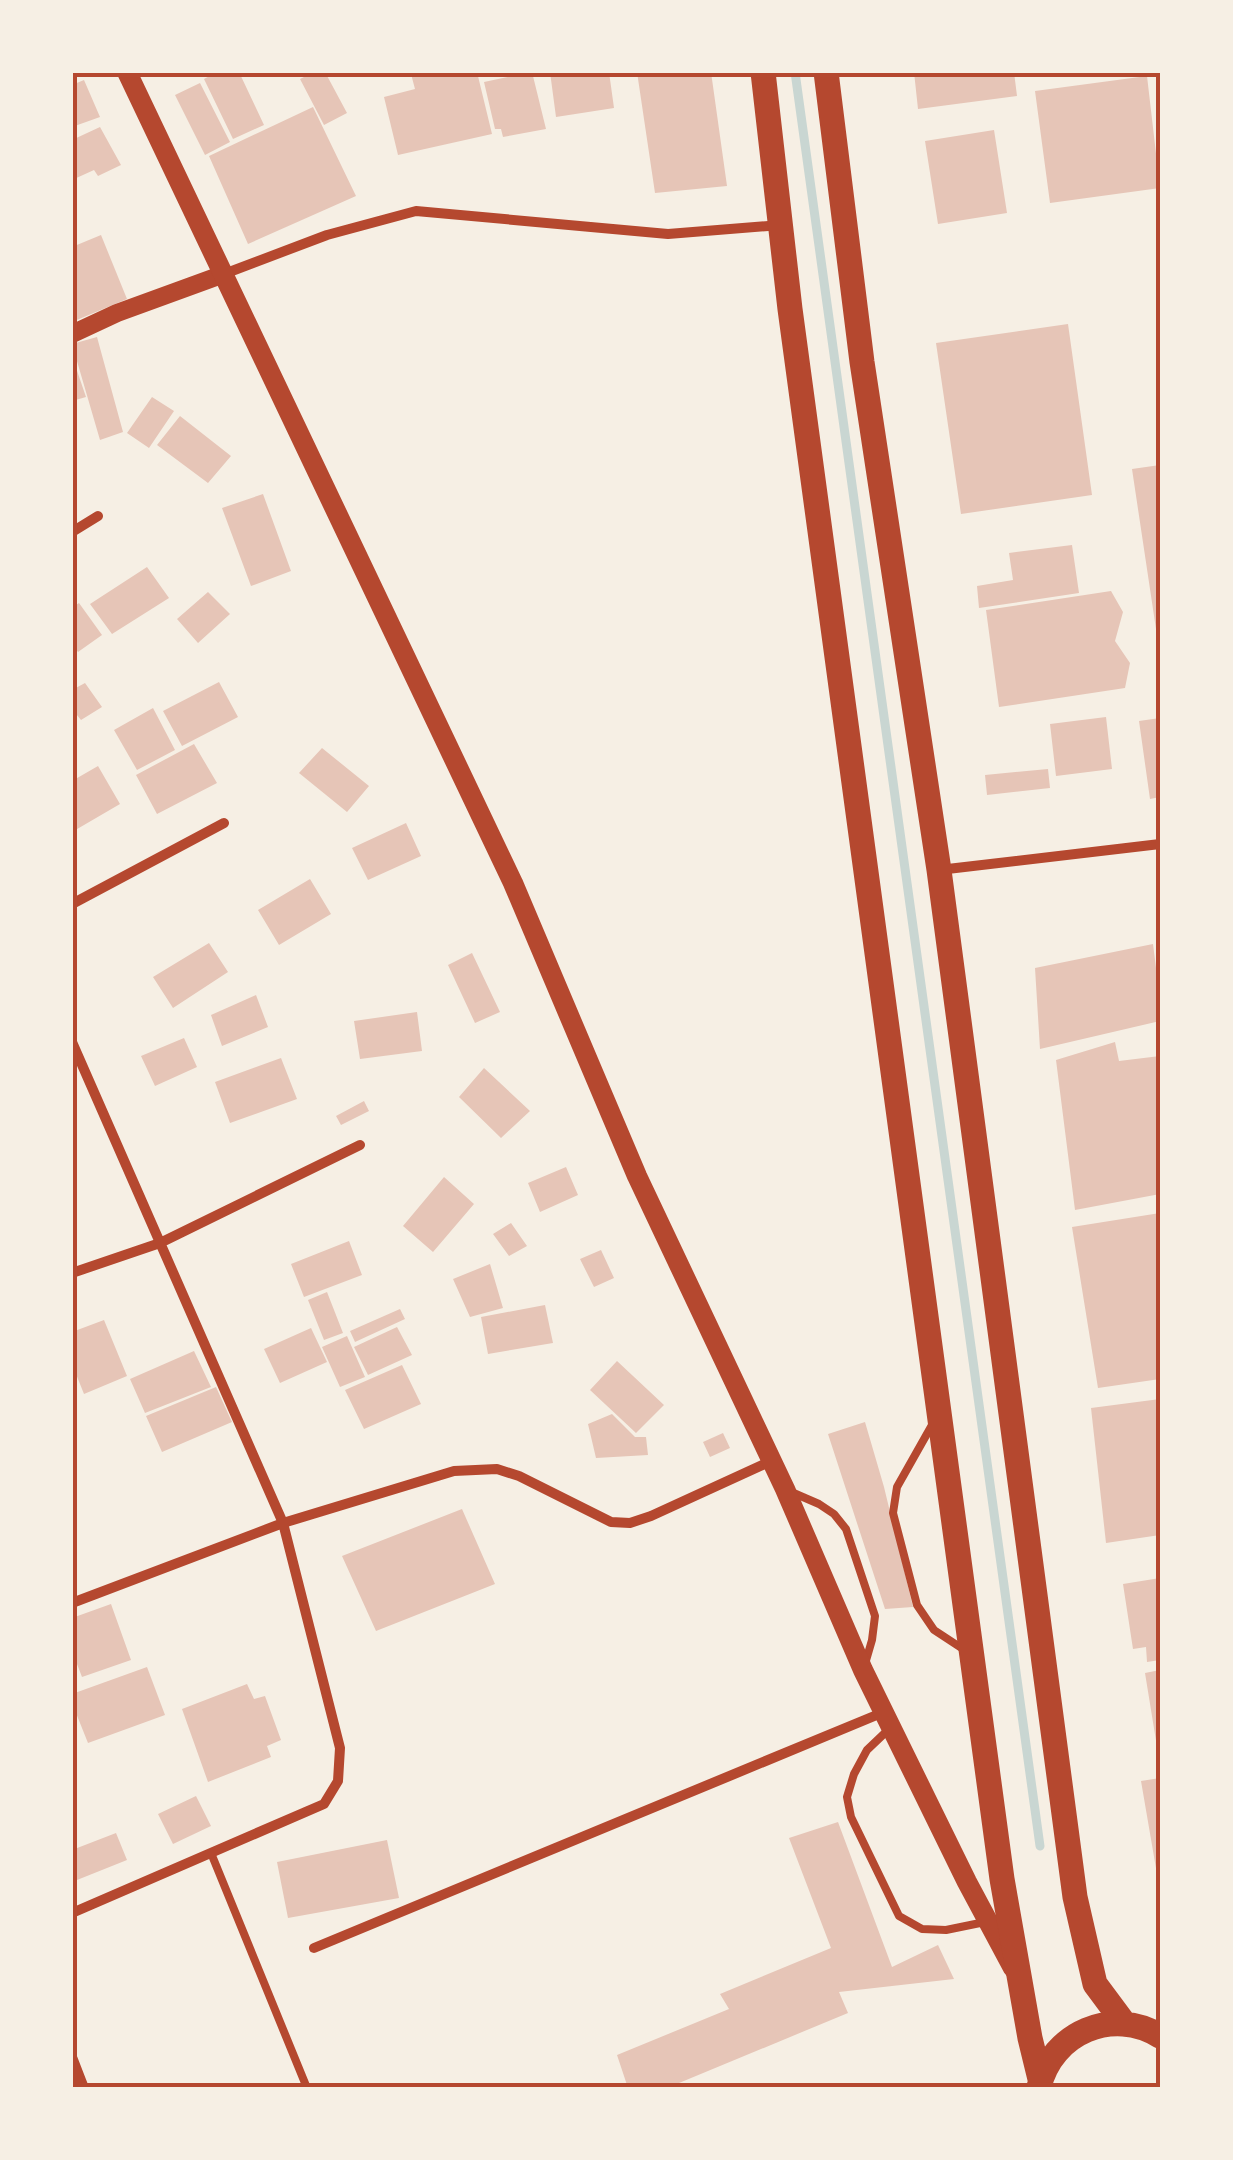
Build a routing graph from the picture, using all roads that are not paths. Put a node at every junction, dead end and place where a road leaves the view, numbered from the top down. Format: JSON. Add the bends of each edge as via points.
{"nodes":[{"id":1,"x":128,"y":72,"type":"edge"},
{"id":2,"x":763,"y":72,"type":"edge"},
{"id":3,"x":826,"y":72,"type":"edge"},
{"id":4,"x":782,"y":225,"type":"junction"},
{"id":5,"x":224,"y":274,"type":"junction"},
{"id":6,"x":72,"y":334,"type":"edge"},
{"id":7,"x":98,"y":516,"type":"dead end"},
{"id":8,"x":72,"y":532,"type":"edge"},
{"id":9,"x":224,"y":823,"type":"dead end"},
{"id":10,"x":1160,"y":844,"type":"edge"},
{"id":11,"x":939,"y":870,"type":"junction"},
{"id":12,"x":72,"y":904,"type":"edge"},
{"id":13,"x":72,"y":1042,"type":"edge"},
{"id":14,"x":360,"y":1145,"type":"dead end"},
{"id":15,"x":160,"y":1242,"type":"junction"},
{"id":16,"x":72,"y":1273,"type":"edge"},
{"id":17,"x":938,"y":1412,"type":"junction"},
{"id":18,"x":771,"y":1461,"type":"junction"},
{"id":19,"x":785,"y":1490,"type":"junction"},
{"id":20,"x":283,"y":1523,"type":"junction"},
{"id":21,"x":72,"y":1604,"type":"edge"},
{"id":22,"x":972,"y":1656,"type":"junction"},
{"id":23,"x":863,"y":1670,"type":"junction"},
{"id":24,"x":888,"y":1720,"type":"junction"},
{"id":25,"x":212,"y":1853,"type":"junction"},
{"id":26,"x":72,"y":1913,"type":"edge"},
{"id":27,"x":988,"y":1922,"type":"junction"},
{"id":28,"x":314,"y":1948,"type":"dead end"},
{"id":29,"x":1021,"y":1982,"type":"junction"},
{"id":30,"x":1124,"y":2023,"type":"junction"},
{"id":31,"x":1158,"y":2032,"type":"edge"},
{"id":32,"x":72,"y":2057,"type":"edge"},
{"id":33,"x":1039,"y":2083,"type":"edge"},
{"id":34,"x":84,"y":2088,"type":"edge"},
{"id":35,"x":307,"y":2088,"type":"edge"}],
"edges":[{"from":1,"to":5,"type":"main road"},
{"from":2,"to":4,"type":"main road"},
{"from":3,"to":11,"type":"main road","via":[[862,362]]},
{"from":4,"to":5,"type":"street","via":[[668,234],[416,211]]},
{"from":4,"to":17,"type":"main road"},
{"from":5,"to":6,"type":"street"},
{"from":5,"to":18,"type":"main road","via":[[512,884],[637,1176]]},
{"from":7,"to":8,"type":"street"},
{"from":9,"to":12,"type":"street"},
{"from":10,"to":11,"type":"street"},
{"from":11,"to":30,"type":"main road","via":[[1075,1897],[1095,1984]]},
{"from":13,"to":15,"type":"street"},
{"from":14,"to":15,"type":"street"},
{"from":15,"to":16,"type":"street"},
{"from":15,"to":20,"type":"street"},
{"from":17,"to":22,"type":"main road"},
{"from":17,"to":22,"type":"lane","via":[[897,1487],[893,1513],[917,1605],[934,1630]]},
{"from":18,"to":19,"type":"main road"},
{"from":18,"to":20,"type":"street","via":[[630,1523],[610,1522],[498,1469],[454,1471]]},
{"from":19,"to":23,"type":"main road"},
{"from":19,"to":23,"type":"lane","via":[[820,1504],[846,1529],[875,1616]]},
{"from":20,"to":21,"type":"street"},
{"from":20,"to":25,"type":"street","via":[[340,1748],[338,1781],[324,1804]]},
{"from":22,"to":29,"type":"main road"},
{"from":23,"to":24,"type":"main road"},
{"from":24,"to":27,"type":"main road"},
{"from":24,"to":27,"type":"lane","via":[[847,1797],[899,1916],[922,1929]]},
{"from":24,"to":28,"type":"street"},
{"from":25,"to":26,"type":"street"},
{"from":25,"to":35,"type":"lane"},
{"from":27,"to":29,"type":"main road"},
{"from":29,"to":33,"type":"main road"},
{"from":30,"to":31,"type":"main road"},
{"from":30,"to":33,"type":"main road","via":[[1094,2026],[1066,2041]]},
{"from":32,"to":34,"type":"street"}]}
